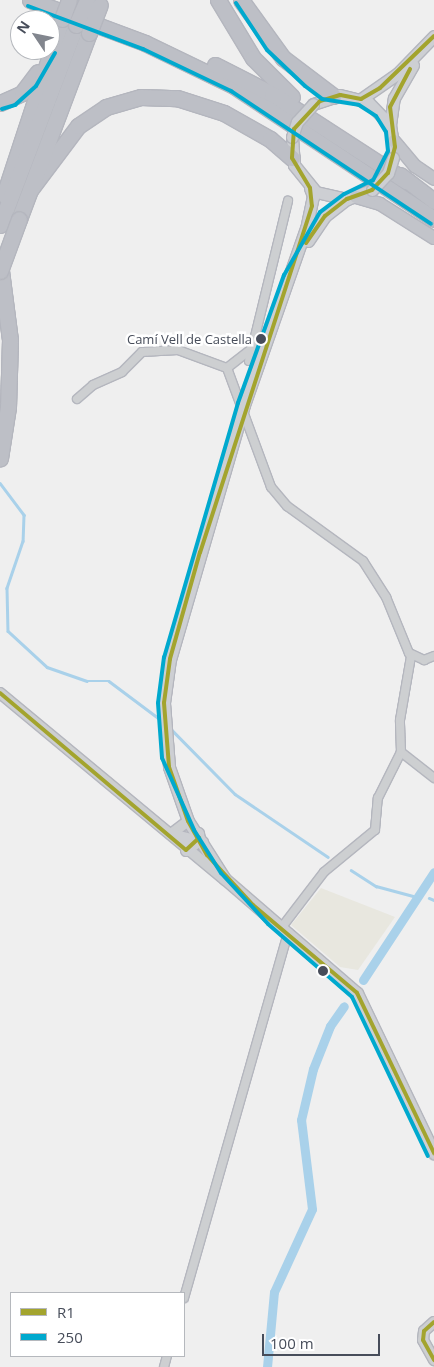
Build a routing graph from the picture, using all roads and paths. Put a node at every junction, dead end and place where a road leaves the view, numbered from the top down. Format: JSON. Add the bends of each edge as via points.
{"nodes":[{"id":1,"x":30,"y":0,"type":"edge"},
{"id":2,"x":42,"y":0,"type":"edge"},
{"id":3,"x":59,"y":0,"type":"edge"},
{"id":4,"x":69,"y":0,"type":"edge"},
{"id":5,"x":218,"y":0,"type":"edge"},
{"id":6,"x":241,"y":0,"type":"edge"},
{"id":7,"x":96,"y":2,"type":"edge"},
{"id":8,"x":72,"y":23,"type":"junction"},
{"id":9,"x":60,"y":36,"type":"edge"},
{"id":10,"x":431,"y":39,"type":"edge"},
{"id":11,"x":43,"y":60,"type":"edge"},
{"id":12,"x":334,"y":96,"type":"junction"},
{"id":13,"x":361,"y":98,"type":"junction"},
{"id":14,"x":0,"y":103,"type":"edge"},
{"id":15,"x":390,"y":125,"type":"junction"},
{"id":16,"x":394,"y":141,"type":"junction"},
{"id":17,"x":292,"y":158,"type":"junction"},
{"id":18,"x":434,"y":179,"type":"edge"},
{"id":19,"x":406,"y":181,"type":"junction"},
{"id":20,"x":310,"y":188,"type":"junction"},
{"id":21,"x":22,"y":190,"type":"junction"},
{"id":22,"x":351,"y":198,"type":"junction"},
{"id":23,"x":288,"y":201,"type":"dead end"},
{"id":24,"x":434,"y":201,"type":"edge"},
{"id":25,"x":0,"y":210,"type":"edge"},
{"id":26,"x":434,"y":219,"type":"edge"},
{"id":27,"x":0,"y":225,"type":"edge"},
{"id":28,"x":434,"y":238,"type":"edge"},
{"id":29,"x":0,"y":263,"type":"edge"},
{"id":30,"x":0,"y":271,"type":"edge"},
{"id":31,"x":290,"y":276,"type":"junction"},
{"id":32,"x":251,"y":349,"type":"junction"},
{"id":33,"x":249,"y":361,"type":"dead end"},
{"id":34,"x":227,"y":368,"type":"junction"},
{"id":35,"x":77,"y":399,"type":"dead end"},
{"id":36,"x":244,"y":405,"type":"junction"},
{"id":37,"x":0,"y":458,"type":"edge"},
{"id":38,"x":411,"y":656,"type":"junction"},
{"id":39,"x":434,"y":656,"type":"edge"},
{"id":40,"x":0,"y":693,"type":"edge"},
{"id":41,"x":401,"y":752,"type":"junction"},
{"id":42,"x":168,"y":757,"type":"junction"},
{"id":43,"x":434,"y":778,"type":"edge"},
{"id":44,"x":185,"y":798,"type":"junction"},
{"id":45,"x":188,"y":821,"type":"junction"},
{"id":46,"x":171,"y":834,"type":"junction"},
{"id":47,"x":199,"y":840,"type":"junction"},
{"id":48,"x":186,"y":850,"type":"junction"},
{"id":49,"x":230,"y":878,"type":"junction"},
{"id":50,"x":285,"y":930,"type":"junction"},
{"id":51,"x":434,"y":1153,"type":"edge"},
{"id":52,"x":185,"y":1294,"type":"edge"},
{"id":53,"x":434,"y":1322,"type":"edge"},
{"id":54,"x":434,"y":1360,"type":"edge"}],
"edges":[{"from":1,"to":8,"type":"highway"},
{"from":2,"to":8,"type":"highway"},
{"from":3,"to":19,"type":"highway","via":[[239,76]]},
{"from":4,"to":8,"type":"highway","bridge":true},
{"from":5,"to":19,"type":"highway","via":[[240,41],[279,87]]},
{"from":6,"to":12,"type":"highway","via":[[283,58]]},
{"from":7,"to":8,"type":"highway","bridge":true},
{"from":8,"to":9,"type":"highway"},
{"from":8,"to":21,"type":"highway"},
{"from":8,"to":25,"type":"highway","via":[[10,172]]},
{"from":8,"to":26,"type":"highway","via":[[170,54],[234,86]]},
{"from":10,"to":13,"type":"main road","via":[[397,74]]},
{"from":10,"to":15,"type":"main road","via":[[394,98]]},
{"from":11,"to":14,"type":"highway","via":[[32,82],[11,100]]},
{"from":12,"to":13,"type":"main road"},
{"from":12,"to":17,"type":"main road","bridge":true,"via":[[313,104],[297,122],[292,137]]},
{"from":13,"to":15,"type":"main road","via":[[375,106]]},
{"from":15,"to":16,"type":"main road"},
{"from":16,"to":18,"type":"highway","via":[[415,166]]},
{"from":16,"to":22,"type":"main road","bridge":true,"via":[[394,158],[372,190]]},
{"from":17,"to":20,"type":"main road"},
{"from":17,"to":21,"type":"highway","via":[[264,135],[224,113],[177,98],[141,97],[106,107],[78,126]]},
{"from":19,"to":24,"type":"highway"},
{"from":20,"to":22,"type":"main road","via":[[328,197]]},
{"from":20,"to":31,"type":"main road","via":[[312,206]]},
{"from":21,"to":27,"type":"highway"},
{"from":21,"to":30,"type":"highway","bridge":true,"via":[[19,219]]},
{"from":22,"to":28,"type":"highway","via":[[380,204]]},
{"from":22,"to":31,"type":"main road","via":[[313,230]]},
{"from":23,"to":32,"type":"street","via":[[284,233]]},
{"from":29,"to":37,"type":"highway","via":[[10,340]]},
{"from":31,"to":36,"type":"main road"},
{"from":32,"to":33,"type":"street"},
{"from":32,"to":34,"type":"street"},
{"from":34,"to":35,"type":"street","via":[[178,350],[142,352],[122,372],[93,385]]},
{"from":34,"to":36,"type":"street"},
{"from":36,"to":38,"type":"street","via":[[271,487],[287,506],[364,561],[386,597]]},
{"from":36,"to":42,"type":"main road","via":[[170,659],[164,703]]},
{"from":38,"to":39,"type":"street","via":[[424,660]]},
{"from":38,"to":41,"type":"street","via":[[400,720]]},
{"from":40,"to":46,"type":"street"},
{"from":41,"to":43,"type":"street"},
{"from":41,"to":50,"type":"street","via":[[378,798],[375,830],[324,872]]},
{"from":42,"to":44,"type":"main road"},
{"from":42,"to":45,"type":"main road"},
{"from":44,"to":47,"type":"main road"},
{"from":44,"to":49,"type":"main road"},
{"from":45,"to":46,"type":"street"},
{"from":45,"to":47,"type":"main road"},
{"from":46,"to":47,"type":"main road"},
{"from":46,"to":48,"type":"street"},
{"from":47,"to":48,"type":"main road"},
{"from":47,"to":49,"type":"main road"},
{"from":48,"to":49,"type":"street"},
{"from":49,"to":50,"type":"main road"},
{"from":50,"to":51,"type":"main road","via":[[357,993]]},
{"from":50,"to":52,"type":"street"},
{"from":53,"to":54,"type":"street","via":[[424,1331],[423,1340]]}]}
